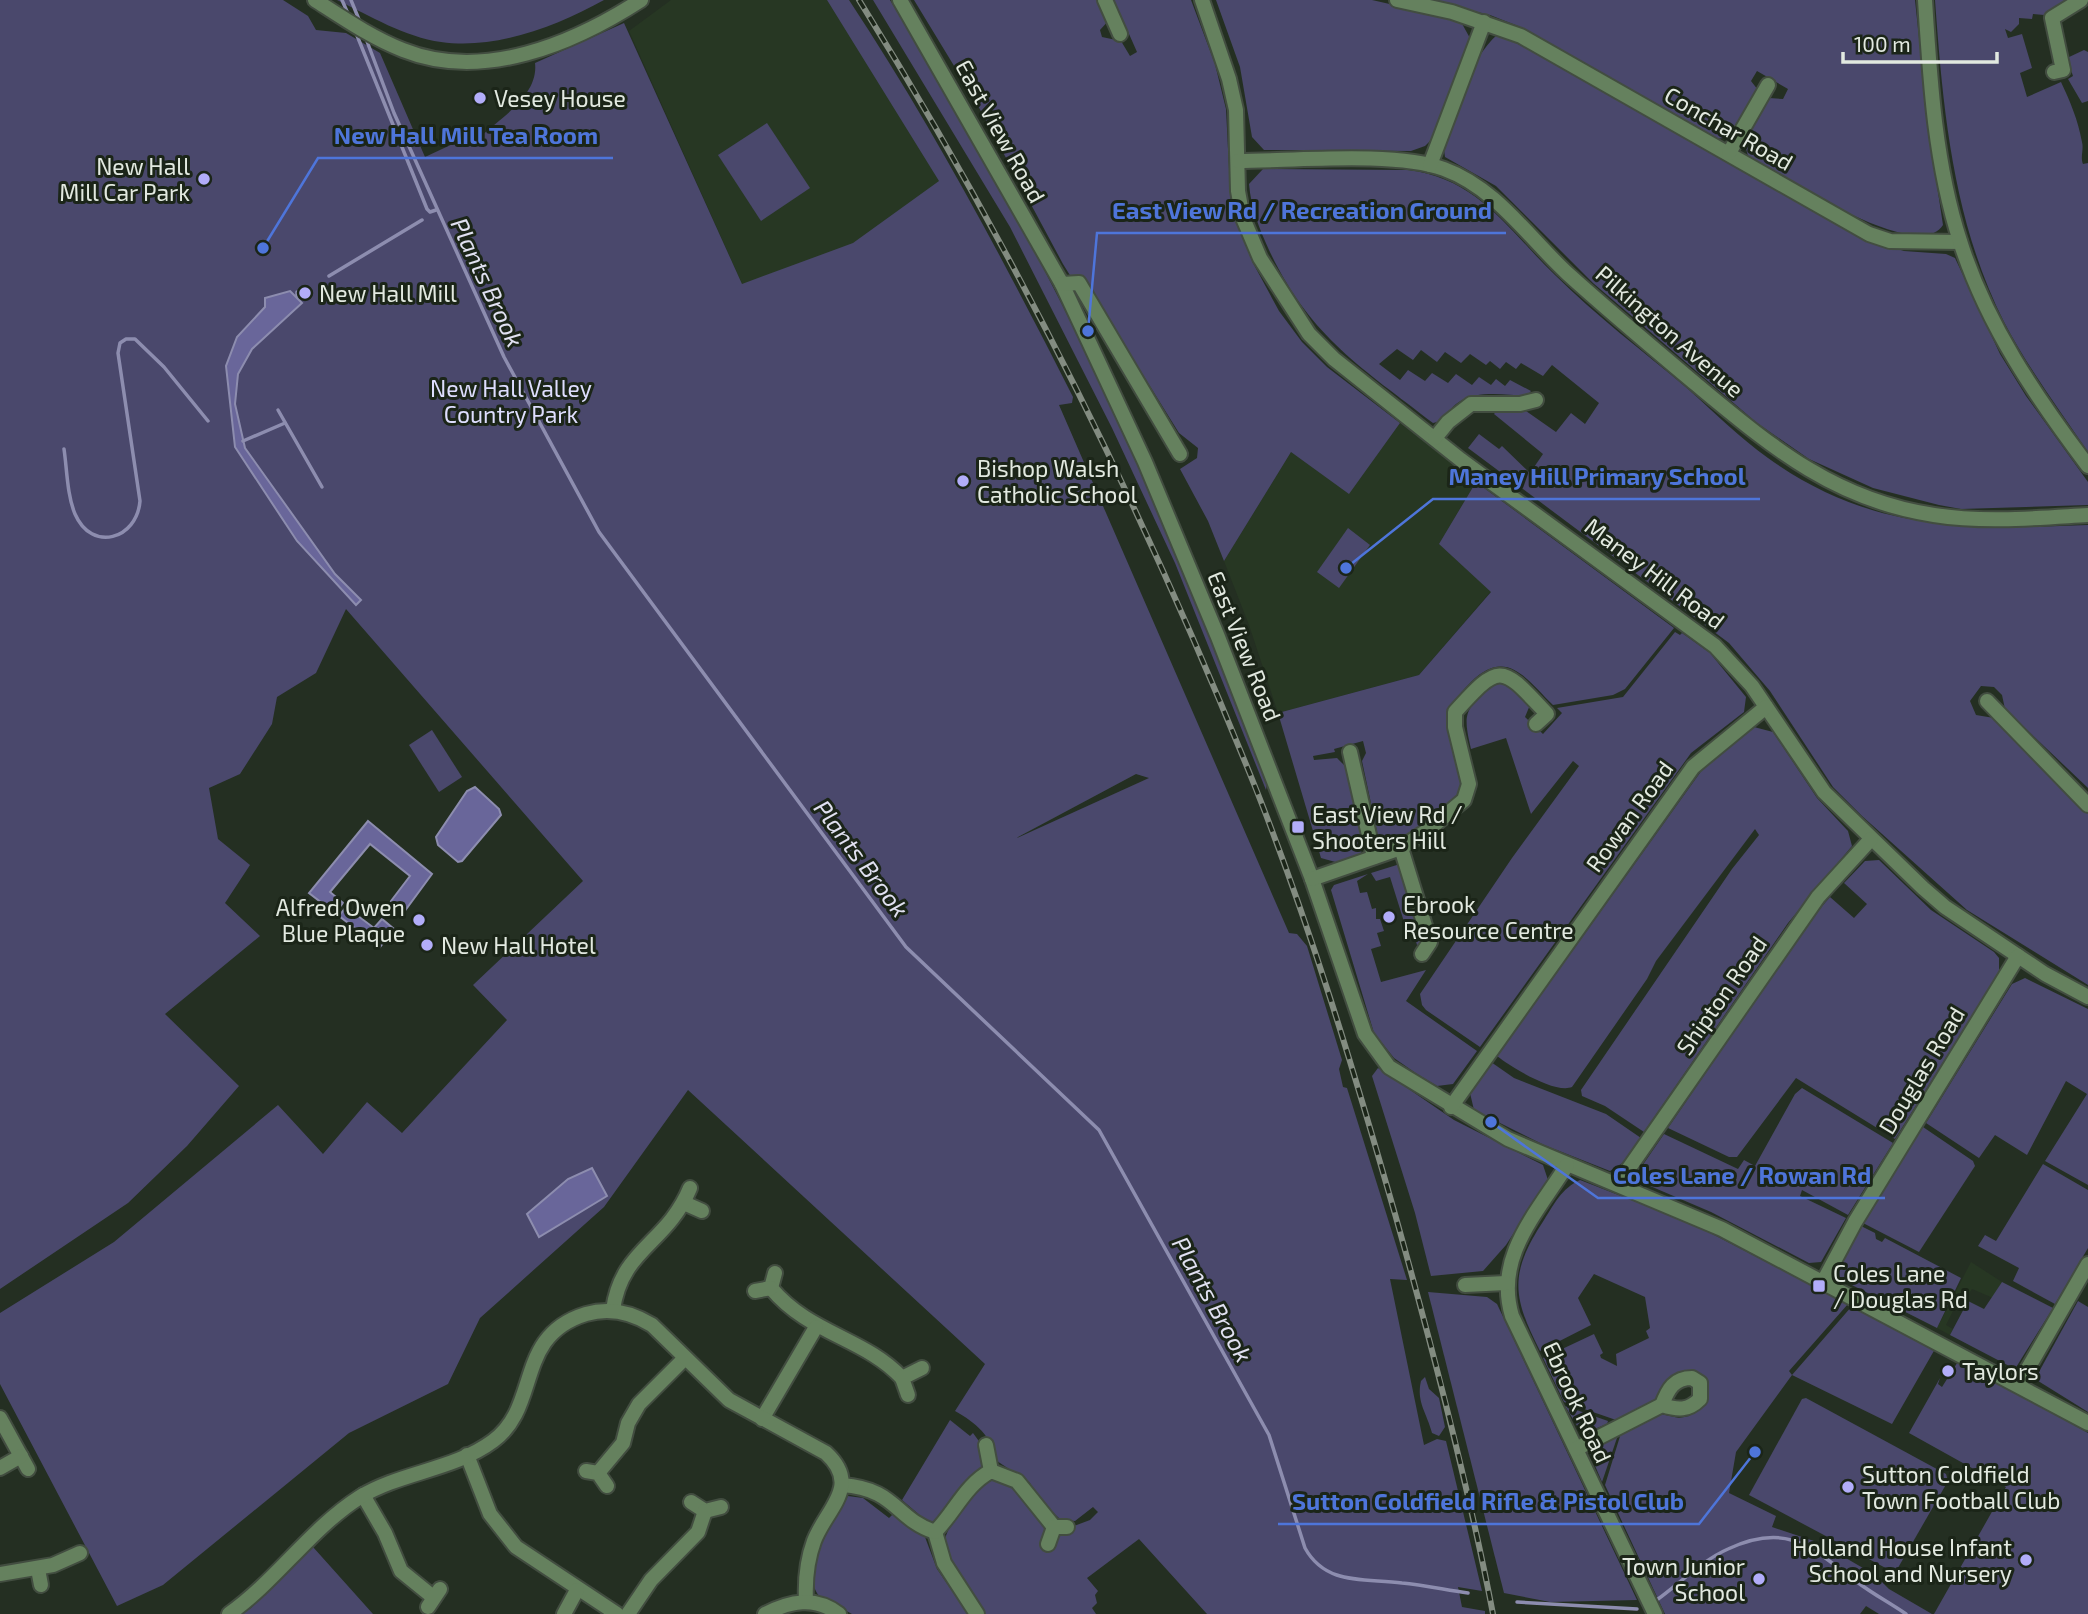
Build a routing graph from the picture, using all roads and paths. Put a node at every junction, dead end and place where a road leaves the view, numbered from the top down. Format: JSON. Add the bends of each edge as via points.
{"nodes":[{"id":1,"x":315,"y":0,"type":"edge"},
{"id":2,"x":641,"y":0,"type":"edge"},
{"id":3,"x":900,"y":0,"type":"edge"},
{"id":4,"x":1105,"y":0,"type":"edge"},
{"id":5,"x":1202,"y":0,"type":"edge"},
{"id":6,"x":1397,"y":0,"type":"edge"},
{"id":7,"x":1925,"y":0,"type":"edge"},
{"id":8,"x":2081,"y":0,"type":"edge"},
{"id":9,"x":1483,"y":22,"type":"junction"},
{"id":10,"x":1103,"y":33,"type":"dead end"},
{"id":11,"x":2054,"y":72,"type":"dead end"},
{"id":12,"x":1768,"y":85,"type":"dead end"},
{"id":13,"x":1729,"y":153,"type":"junction"},
{"id":14,"x":1238,"y":161,"type":"junction"},
{"id":15,"x":1430,"y":165,"type":"junction"},
{"id":16,"x":1960,"y":242,"type":"junction"},
{"id":17,"x":1062,"y":284,"type":"junction"},
{"id":18,"x":1536,"y":400,"type":"dead end"},
{"id":19,"x":1435,"y":438,"type":"junction"},
{"id":20,"x":1180,"y":454,"type":"dead end"},
{"id":21,"x":2087,"y":463,"type":"edge"},
{"id":22,"x":2088,"y":515,"type":"edge"},
{"id":23,"x":1987,"y":701,"type":"dead end"},
{"id":24,"x":1766,"y":707,"type":"junction"},
{"id":25,"x":1536,"y":724,"type":"dead end"},
{"id":26,"x":1350,"y":752,"type":"dead end"},
{"id":27,"x":2088,"y":806,"type":"edge"},
{"id":28,"x":1871,"y":839,"type":"junction"},
{"id":29,"x":1401,"y":848,"type":"junction"},
{"id":30,"x":1374,"y":857,"type":"junction"},
{"id":31,"x":1312,"y":879,"type":"junction"},
{"id":32,"x":1422,"y":954,"type":"dead end"},
{"id":33,"x":2018,"y":956,"type":"junction"},
{"id":34,"x":2088,"y":997,"type":"edge"},
{"id":35,"x":1451,"y":1107,"type":"junction"},
{"id":36,"x":1567,"y":1165,"type":"junction"},
{"id":37,"x":1618,"y":1185,"type":"junction"},
{"id":38,"x":690,"y":1188,"type":"dead end"},
{"id":39,"x":684,"y":1203,"type":"junction"},
{"id":40,"x":702,"y":1211,"type":"dead end"},
{"id":41,"x":2088,"y":1264,"type":"edge"},
{"id":42,"x":775,"y":1273,"type":"dead end"},
{"id":43,"x":1823,"y":1282,"type":"junction"},
{"id":44,"x":1506,"y":1283,"type":"junction"},
{"id":45,"x":1465,"y":1285,"type":"dead end"},
{"id":46,"x":771,"y":1288,"type":"junction"},
{"id":47,"x":755,"y":1291,"type":"dead end"},
{"id":48,"x":613,"y":1310,"type":"junction"},
{"id":49,"x":816,"y":1327,"type":"junction"},
{"id":50,"x":685,"y":1358,"type":"junction"},
{"id":51,"x":922,"y":1368,"type":"dead end"},
{"id":52,"x":902,"y":1378,"type":"junction"},
{"id":53,"x":2019,"y":1384,"type":"junction"},
{"id":54,"x":908,"y":1395,"type":"dead end"},
{"id":55,"x":1662,"y":1405,"type":"dead end"},
{"id":56,"x":0,"y":1418,"type":"edge"},
{"id":57,"x":762,"y":1419,"type":"junction"},
{"id":58,"x":2088,"y":1423,"type":"edge"},
{"id":59,"x":986,"y":1445,"type":"dead end"},
{"id":60,"x":1576,"y":1448,"type":"junction"},
{"id":61,"x":467,"y":1455,"type":"junction"},
{"id":62,"x":0,"y":1468,"type":"edge"},
{"id":63,"x":991,"y":1471,"type":"junction"},
{"id":64,"x":842,"y":1485,"type":"junction"},
{"id":65,"x":607,"y":1486,"type":"dead end"},
{"id":66,"x":363,"y":1496,"type":"junction"},
{"id":67,"x":691,"y":1502,"type":"dead end"},
{"id":68,"x":721,"y":1507,"type":"dead end"},
{"id":69,"x":705,"y":1511,"type":"junction"},
{"id":70,"x":935,"y":1532,"type":"junction"},
{"id":71,"x":1048,"y":1544,"type":"dead end"},
{"id":72,"x":80,"y":1553,"type":"dead end"},
{"id":73,"x":38,"y":1569,"type":"junction"},
{"id":74,"x":0,"y":1574,"type":"edge"},
{"id":75,"x":41,"y":1585,"type":"dead end"},
{"id":76,"x":577,"y":1590,"type":"junction"},
{"id":77,"x":434,"y":1598,"type":"dead end"},
{"id":78,"x":806,"y":1601,"type":"junction"},
{"id":79,"x":229,"y":1614,"type":"edge"},
{"id":80,"x":564,"y":1614,"type":"edge"},
{"id":81,"x":617,"y":1614,"type":"edge"},
{"id":82,"x":628,"y":1614,"type":"edge"},
{"id":83,"x":765,"y":1614,"type":"edge"},
{"id":84,"x":839,"y":1614,"type":"edge"},
{"id":85,"x":977,"y":1614,"type":"edge"},
{"id":86,"x":1655,"y":1614,"type":"edge"}],
"edges":[{"from":1,"to":2,"type":"street","via":[[405,51],[439,60],[472,61],[516,57],[561,41]]},
{"from":3,"to":17,"type":"street","name":"East View Road"},
{"from":4,"to":10,"type":"street","via":[[1119,30]]},
{"from":5,"to":14,"type":"street","name":"Maney Hill Road","via":[[1236,110]]},
{"from":6,"to":9,"type":"street","name":"Conchar Road"},
{"from":7,"to":16,"type":"street","via":[[1941,164]]},
{"from":8,"to":11,"type":"street","via":[[2052,18],[2063,70]]},
{"from":9,"to":13,"type":"street","name":"Conchar Road","via":[[1521,36]]},
{"from":9,"to":15,"type":"street"},
{"from":12,"to":13,"type":"street"},
{"from":13,"to":16,"type":"street","name":"Conchar Road","via":[[1869,234],[1900,242]]},
{"from":14,"to":15,"type":"street","name":"Pilkington Avenue"},
{"from":14,"to":19,"type":"street","name":"Maney Hill Road","via":[[1243,218],[1291,311],[1334,359]]},
{"from":15,"to":22,"type":"street","name":"Pilkington Avenue","via":[[1474,183],[1491,196],[1559,265],[1668,360],[1768,444],[1820,478],[1874,501],[1934,515],[1994,519]]},
{"from":16,"to":21,"type":"street","via":[[2007,347],[2037,397]]},
{"from":17,"to":20,"type":"street","name":"East View Road","via":[[1079,284]]},
{"from":17,"to":31,"type":"street","name":"East View Road","via":[[1145,462]]},
{"from":18,"to":19,"type":"street","via":[[1471,404]]},
{"from":19,"to":24,"type":"street","name":"Maney Hill Road","via":[[1715,646]]},
{"from":23,"to":27,"type":"street"},
{"from":24,"to":28,"type":"street","name":"Maney Hill Road","via":[[1824,792]]},
{"from":24,"to":35,"type":"street","name":"Rowan Road","via":[[1693,767]]},
{"from":25,"to":29,"type":"street","via":[[1546,714],[1512,678],[1484,679],[1455,712],[1468,794]]},
{"from":26,"to":30,"type":"street"},
{"from":28,"to":33,"type":"street","name":"Maney Hill Road","via":[[1945,907]]},
{"from":28,"to":37,"type":"street","name":"Shipton Road","via":[[1818,897]]},
{"from":29,"to":30,"type":"street"},
{"from":29,"to":32,"type":"street","via":[[1430,942]]},
{"from":30,"to":31,"type":"street"},
{"from":31,"to":35,"type":"street","name":"East View Road","via":[[1365,1034],[1389,1067]]},
{"from":33,"to":34,"type":"street","name":"Maney Hill Road"},
{"from":33,"to":43,"type":"street","name":"Douglas Road"},
{"from":35,"to":36,"type":"street","name":"East View Road"},
{"from":36,"to":37,"type":"street","name":"East View Road"},
{"from":36,"to":44,"type":"street","name":"Ebrook Road","via":[[1514,1249]]},
{"from":37,"to":43,"type":"street","name":"East View Road","via":[[1722,1228]]},
{"from":38,"to":39,"type":"street"},
{"from":39,"to":40,"type":"street"},
{"from":39,"to":48,"type":"street","via":[[671,1224],[624,1271]]},
{"from":41,"to":53,"type":"street"},
{"from":42,"to":46,"type":"street"},
{"from":43,"to":53,"type":"street","name":"East View Road"},
{"from":44,"to":45,"type":"street"},
{"from":44,"to":60,"type":"street","name":"Ebrook Road","via":[[1512,1317]]},
{"from":46,"to":47,"type":"street"},
{"from":46,"to":49,"type":"street"},
{"from":48,"to":50,"type":"street","via":[[652,1325]]},
{"from":48,"to":61,"type":"street","via":[[575,1318],[552,1333],[533,1359],[514,1417],[493,1441]]},
{"from":49,"to":52,"type":"street","via":[[880,1358]]},
{"from":49,"to":57,"type":"street"},
{"from":50,"to":57,"type":"street","via":[[729,1399]]},
{"from":50,"to":65,"type":"street","via":[[639,1404],[623,1443],[592,1472]]},
{"from":51,"to":52,"type":"street"},
{"from":52,"to":54,"type":"street"},
{"from":53,"to":58,"type":"street","name":"East View Road"},
{"from":55,"to":60,"type":"street"},
{"from":56,"to":62,"type":"street","via":[[25,1462]]},
{"from":57,"to":64,"type":"street","via":[[826,1453],[835,1461]]},
{"from":59,"to":63,"type":"street"},
{"from":60,"to":86,"type":"street","name":"Ebrook Road"},
{"from":61,"to":66,"type":"street"},
{"from":61,"to":76,"type":"street","via":[[479,1490],[504,1534]]},
{"from":63,"to":70,"type":"street","via":[[970,1486],[951,1517]]},
{"from":63,"to":71,"type":"street","via":[[1017,1481],[1061,1527]]},
{"from":64,"to":70,"type":"street","via":[[883,1494],[913,1521]]},
{"from":64,"to":78,"type":"street","via":[[813,1544]]},
{"from":66,"to":77,"type":"street","via":[[401,1571]]},
{"from":66,"to":79,"type":"street","via":[[323,1525]]},
{"from":67,"to":69,"type":"street"},
{"from":68,"to":69,"type":"street"},
{"from":69,"to":82,"type":"street","via":[[698,1532],[651,1580]]},
{"from":70,"to":85,"type":"street","via":[[944,1563]]},
{"from":72,"to":73,"type":"street"},
{"from":73,"to":74,"type":"street"},
{"from":73,"to":75,"type":"street"},
{"from":76,"to":80,"type":"street"},
{"from":76,"to":81,"type":"street"},
{"from":78,"to":83,"type":"street"},
{"from":78,"to":84,"type":"street"}]}
